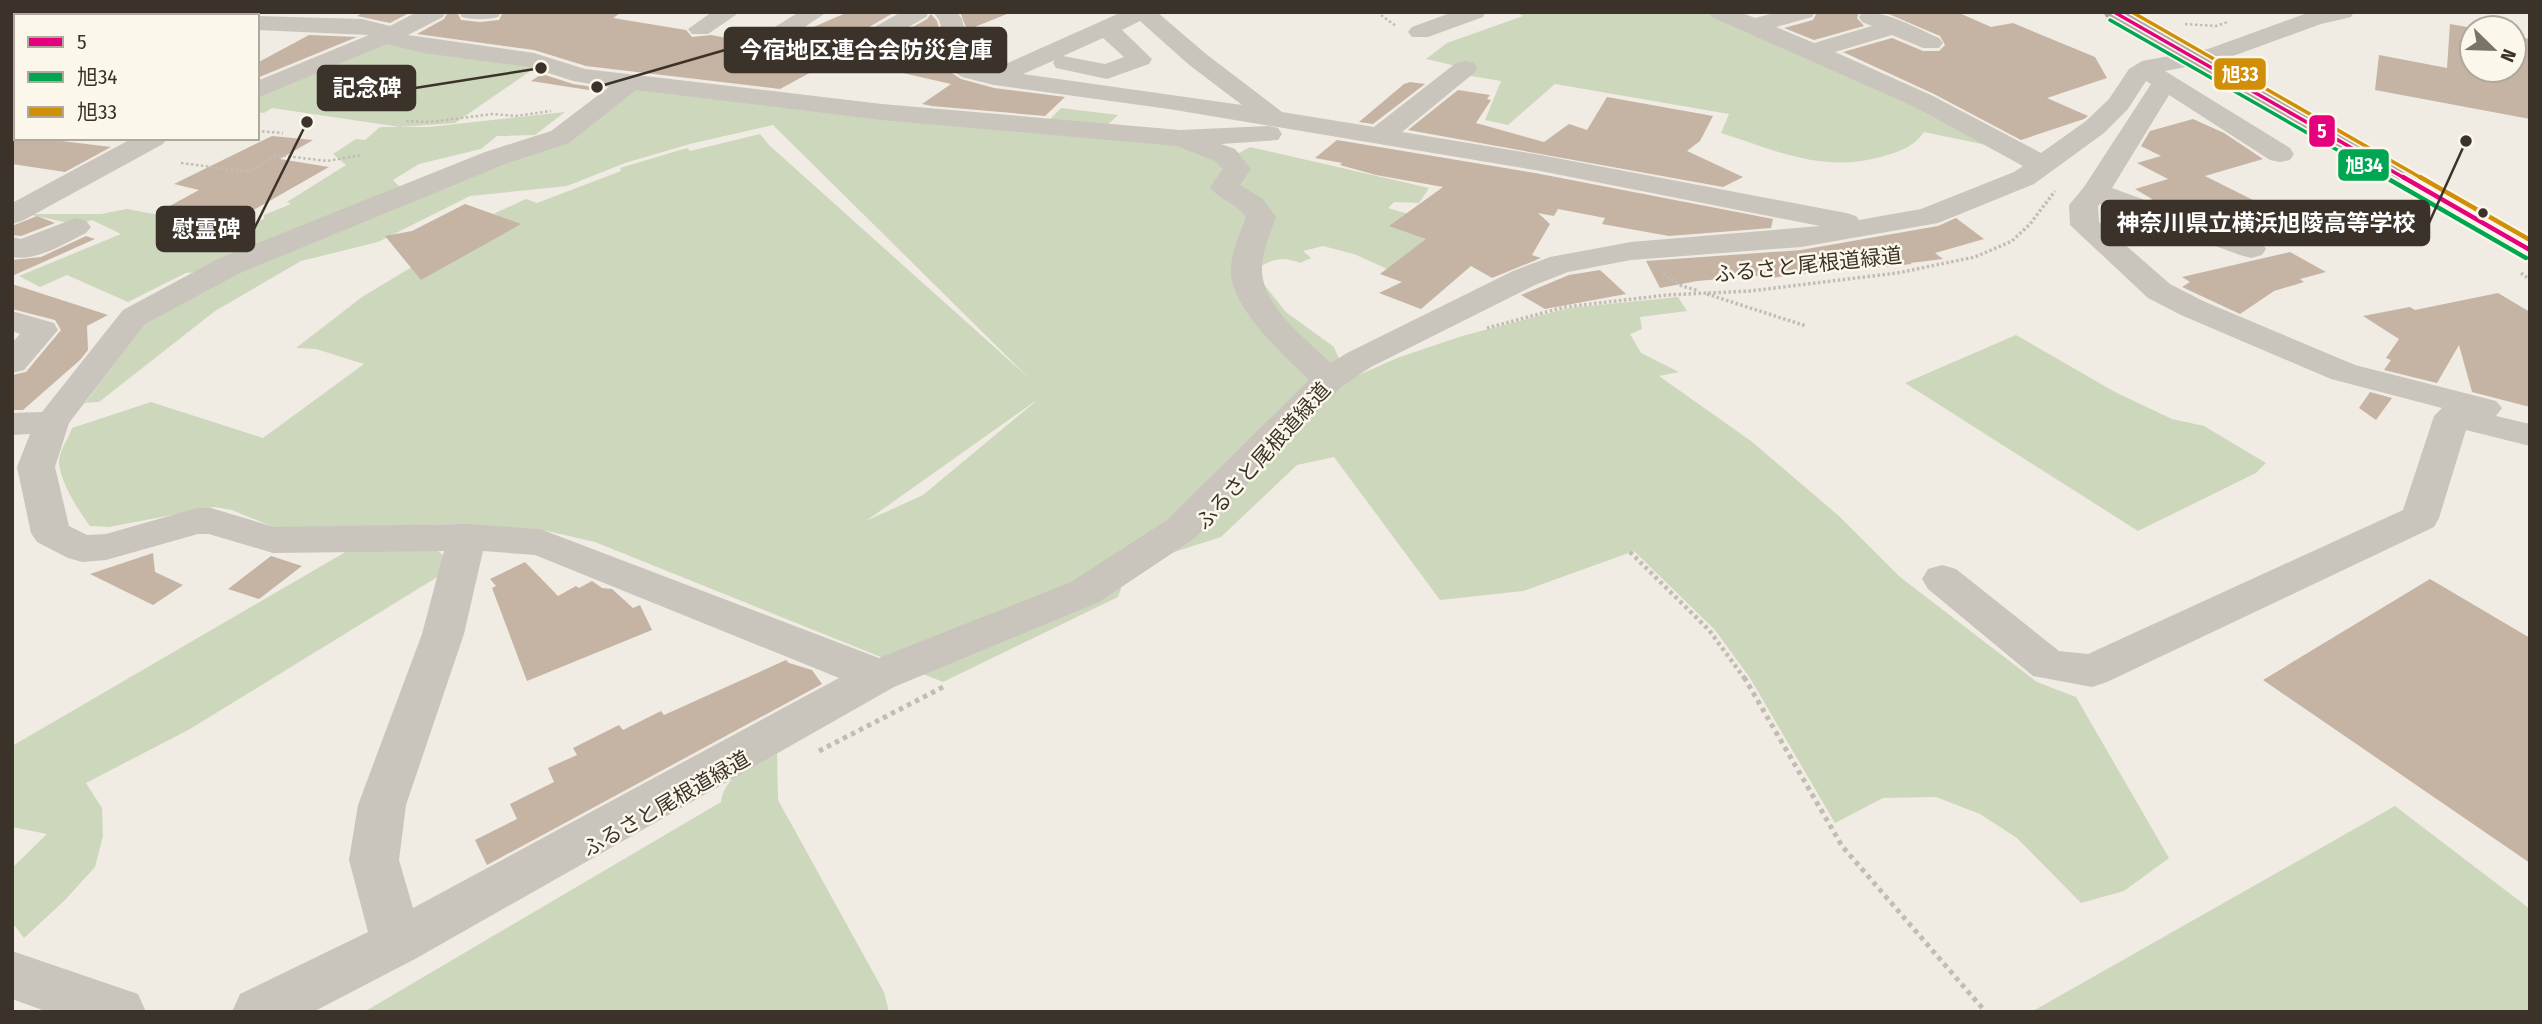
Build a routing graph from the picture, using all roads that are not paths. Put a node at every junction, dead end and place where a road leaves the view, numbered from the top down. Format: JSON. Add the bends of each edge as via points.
{"nodes":[{"id":1,"x":435,"y":12,"type":"edge"},
{"id":2,"x":471,"y":12,"type":"edge"},
{"id":3,"x":490,"y":12,"type":"edge"},
{"id":4,"x":729,"y":12,"type":"edge"},
{"id":5,"x":816,"y":12,"type":"edge"},
{"id":6,"x":918,"y":12,"type":"edge"},
{"id":7,"x":944,"y":12,"type":"edge"},
{"id":8,"x":1142,"y":12,"type":"edge"},
{"id":9,"x":1475,"y":12,"type":"edge"},
{"id":10,"x":1720,"y":12,"type":"edge"},
{"id":11,"x":1804,"y":12,"type":"edge"},
{"id":12,"x":1858,"y":12,"type":"edge"},
{"id":13,"x":2115,"y":12,"type":"edge"},
{"id":14,"x":2290,"y":12,"type":"edge"},
{"id":15,"x":2343,"y":12,"type":"edge"},
{"id":16,"x":259,"y":23,"type":"edge"},
{"id":17,"x":1754,"y":26,"type":"junction"},
{"id":18,"x":1894,"y":27,"type":"junction"},
{"id":19,"x":700,"y":29,"type":"dead end"},
{"id":20,"x":1107,"y":29,"type":"junction"},
{"id":21,"x":1420,"y":32,"type":"dead end"},
{"id":22,"x":388,"y":35,"type":"junction"},
{"id":23,"x":2188,"y":38,"type":"edge"},
{"id":24,"x":770,"y":40,"type":"dead end"},
{"id":25,"x":1931,"y":43,"type":"dead end"},
{"id":26,"x":860,"y":45,"type":"dead end"},
{"id":27,"x":1814,"y":51,"type":"junction"},
{"id":28,"x":1038,"y":58,"type":"junction"},
{"id":29,"x":1465,"y":68,"type":"dead end"},
{"id":30,"x":2155,"y":76,"type":"junction"},
{"id":31,"x":994,"y":78,"type":"junction"},
{"id":32,"x":631,"y":82,"type":"junction"},
{"id":33,"x":259,"y":89,"type":"edge"},
{"id":34,"x":1275,"y":118,"type":"junction"},
{"id":35,"x":1348,"y":132,"type":"junction"},
{"id":36,"x":1380,"y":136,"type":"junction"},
{"id":37,"x":1180,"y":138,"type":"junction"},
{"id":38,"x":124,"y":140,"type":"edge"},
{"id":39,"x":149,"y":141,"type":"edge"},
{"id":40,"x":2280,"y":154,"type":"dead end"},
{"id":41,"x":2041,"y":165,"type":"junction"},
{"id":42,"x":2095,"y":192,"type":"junction"},
{"id":43,"x":12,"y":215,"type":"edge"},
{"id":44,"x":76,"y":227,"type":"dead end"},
{"id":45,"x":1872,"y":228,"type":"junction"},
{"id":46,"x":2530,"y":233,"type":"edge"},
{"id":47,"x":12,"y":246,"type":"edge"},
{"id":48,"x":2251,"y":248,"type":"dead end"},
{"id":49,"x":2530,"y":250,"type":"edge"},
{"id":50,"x":16,"y":310,"type":"edge"},
{"id":51,"x":12,"y":363,"type":"edge"},
{"id":52,"x":1329,"y":380,"type":"junction"},
{"id":53,"x":2530,"y":420,"type":"edge"},
{"id":54,"x":52,"y":422,"type":"junction"},
{"id":55,"x":12,"y":424,"type":"edge"},
{"id":56,"x":2530,"y":435,"type":"edge"},
{"id":57,"x":467,"y":537,"type":"junction"},
{"id":58,"x":1942,"y":579,"type":"dead end"},
{"id":59,"x":879,"y":676,"type":"junction"},
{"id":60,"x":397,"y":943,"type":"junction"},
{"id":61,"x":12,"y":975,"type":"edge"},
{"id":62,"x":118,"y":1012,"type":"edge"},
{"id":63,"x":260,"y":1012,"type":"edge"}],
"edges":[{"from":1,"to":22,"type":"street"},
{"from":2,"to":3,"type":"street"},
{"from":4,"to":19,"type":"street"},
{"from":5,"to":24,"type":"street"},
{"from":6,"to":26,"type":"street"},
{"from":7,"to":31,"type":"street","via":[[962,66]]},
{"from":8,"to":20,"type":"street"},
{"from":8,"to":34,"type":"street"},
{"from":9,"to":21,"type":"street"},
{"from":10,"to":17,"type":"street"},
{"from":11,"to":17,"type":"street"},
{"from":12,"to":18,"type":"street"},
{"from":13,"to":23,"type":"main road"},
{"from":14,"to":23,"type":"street","via":[[2253,29]]},
{"from":15,"to":23,"type":"street"},
{"from":16,"to":22,"type":"street","via":[[362,26]]},
{"from":17,"to":27,"type":"street"},
{"from":18,"to":25,"type":"street"},
{"from":18,"to":27,"type":"street"},
{"from":20,"to":28,"type":"street"},
{"from":20,"to":28,"type":"street","via":[[1140,59],[1107,72]]},
{"from":22,"to":32,"type":"street","via":[[423,46],[534,60],[570,74]]},
{"from":22,"to":33,"type":"street"},
{"from":23,"to":30,"type":"street","via":[[2151,66]]},
{"from":23,"to":46,"type":"main road"},
{"from":23,"to":49,"type":"main road"},
{"from":27,"to":41,"type":"street","via":[[1997,138]]},
{"from":28,"to":31,"type":"street"},
{"from":29,"to":36,"type":"street"},
{"from":30,"to":40,"type":"street"},
{"from":30,"to":41,"type":"street","via":[[2138,74],[2119,104],[2095,127]]},
{"from":30,"to":42,"type":"street"},
{"from":31,"to":34,"type":"street"},
{"from":32,"to":37,"type":"street","via":[[895,113]]},
{"from":32,"to":54,"type":"street","via":[[560,136],[229,267],[134,317]]},
{"from":34,"to":35,"type":"street"},
{"from":35,"to":36,"type":"street"},
{"from":35,"to":37,"type":"street"},
{"from":36,"to":45,"type":"street"},
{"from":37,"to":52,"type":"street","via":[[1226,155],[1237,169],[1224,187],[1253,205],[1261,217],[1246,279],[1278,328]]},
{"from":38,"to":39,"type":"street"},
{"from":39,"to":43,"type":"street"},
{"from":41,"to":45,"type":"street","via":[[2024,178],[1928,217]]},
{"from":42,"to":48,"type":"street"},
{"from":42,"to":53,"type":"street","via":[[2083,205],[2085,225],[2159,290],[2192,309],[2343,372]]},
{"from":44,"to":47,"type":"street","via":[[22,250]]},
{"from":45,"to":52,"type":"street","via":[[1631,251],[1561,264],[1359,360]]},
{"from":50,"to":51,"type":"street","via":[[41,330]]},
{"from":52,"to":59,"type":"street","via":[[1181,529],[1142,557],[1086,592]]},
{"from":54,"to":55,"type":"street"},
{"from":54,"to":57,"type":"street","via":[[36,467],[51,533],[82,549],[106,547],[197,521],[273,540]]},
{"from":56,"to":58,"type":"street","via":[[2452,416],[2420,517],[2092,671],[2048,665]]},
{"from":57,"to":59,"type":"street","via":[[540,542]]},
{"from":57,"to":60,"type":"street","via":[[443,634],[382,806],[374,860]]},
{"from":59,"to":60,"type":"street"},
{"from":60,"to":63,"type":"street"},
{"from":61,"to":62,"type":"street"}]}
